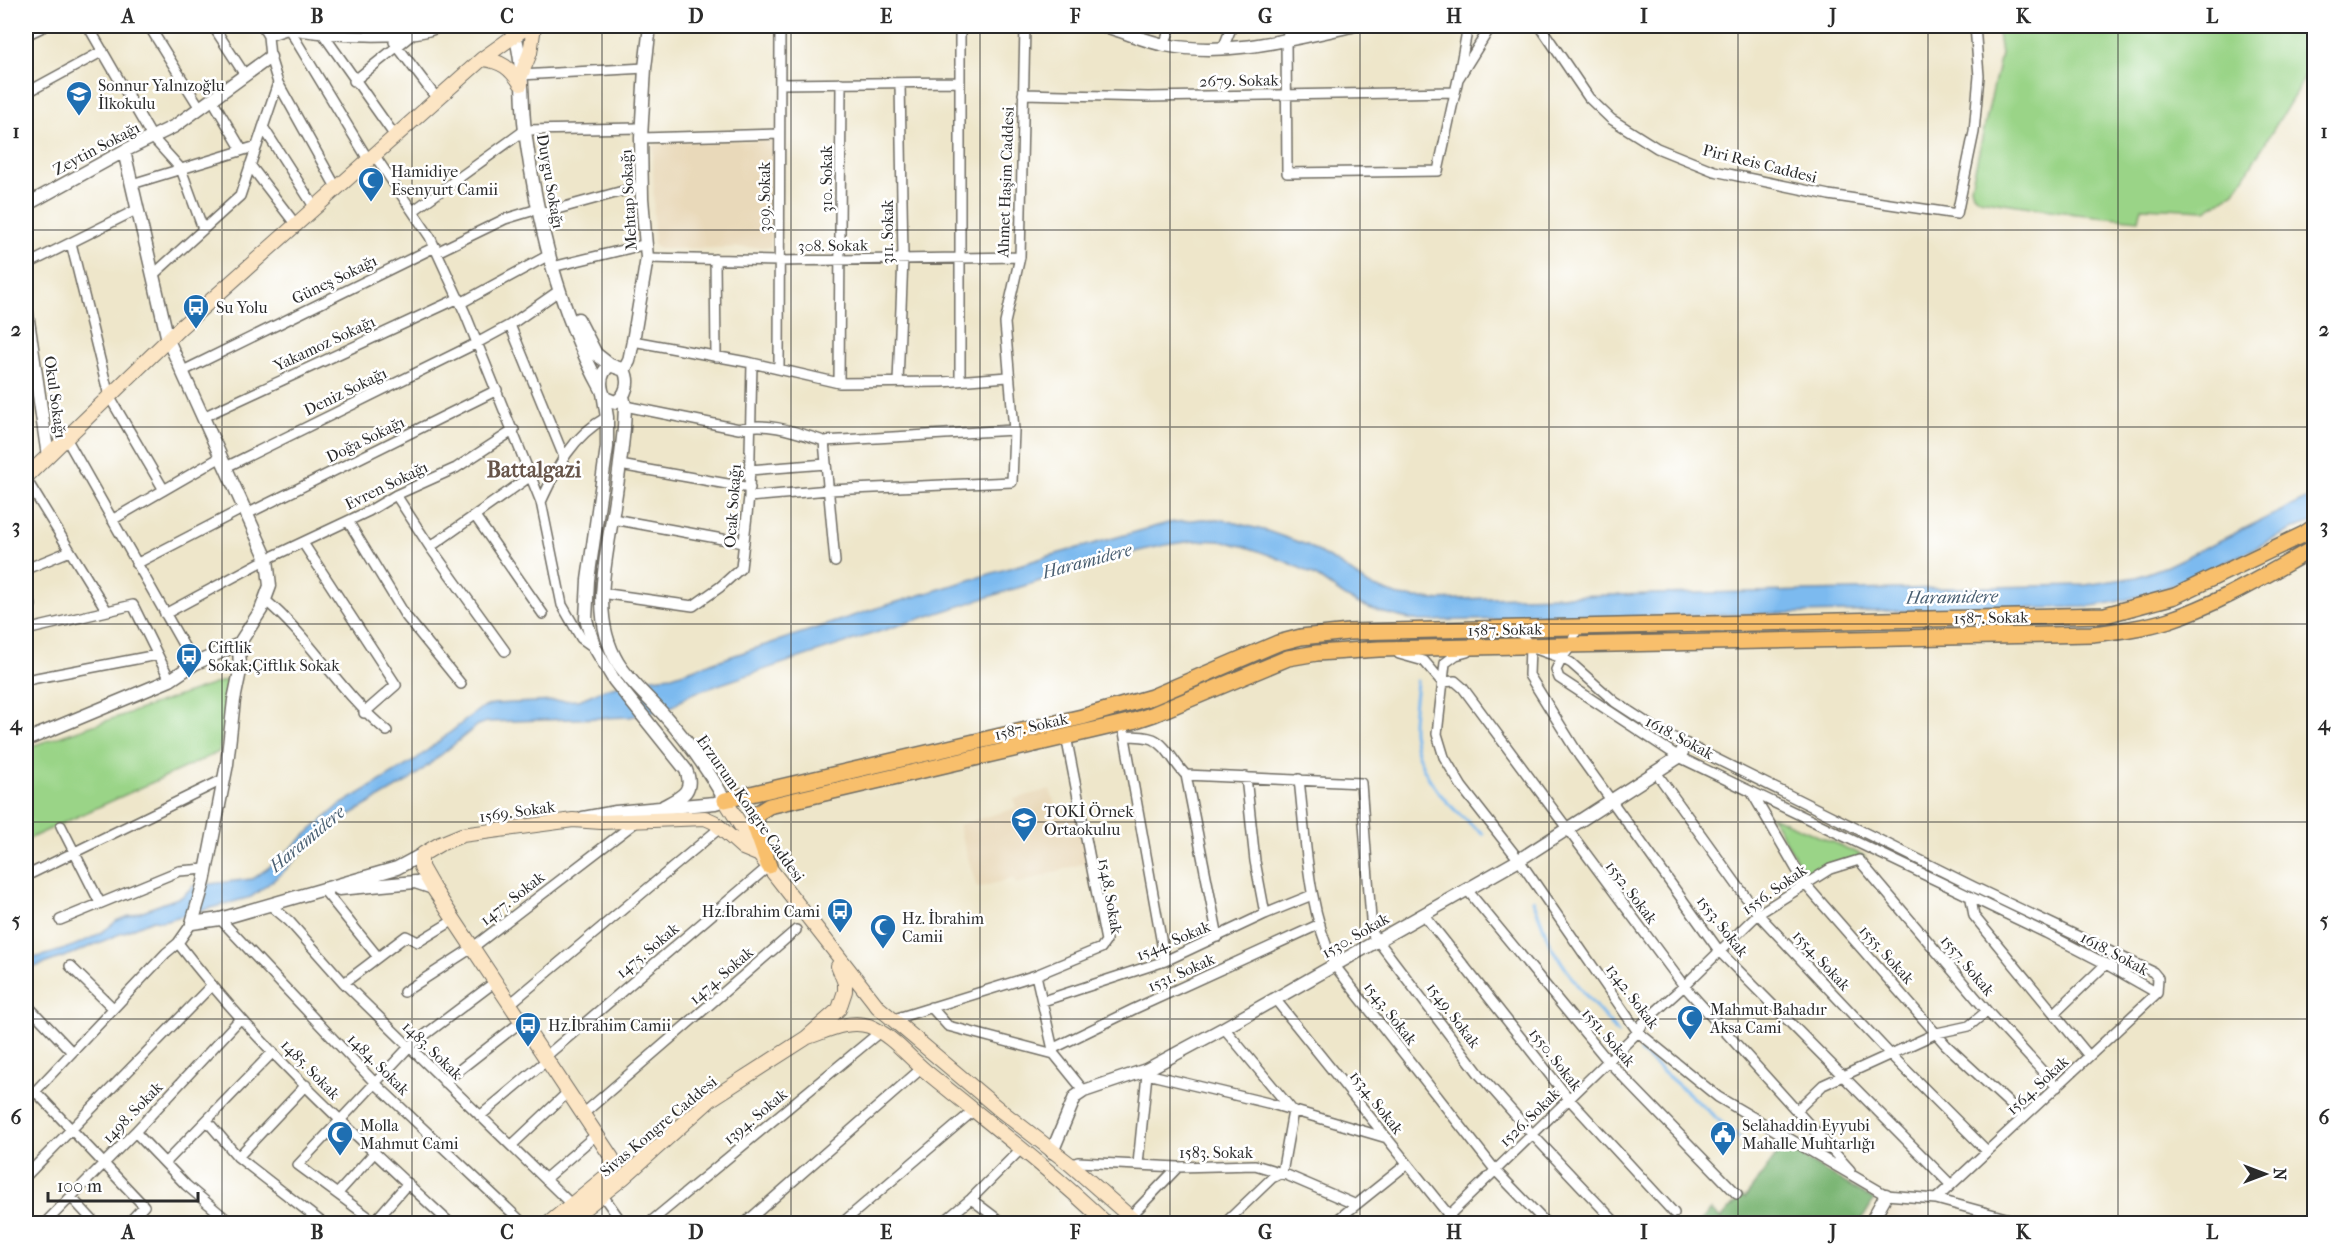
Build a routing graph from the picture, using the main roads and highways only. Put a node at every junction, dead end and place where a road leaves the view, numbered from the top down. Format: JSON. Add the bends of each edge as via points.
{"nodes":[{"id":1,"x":528,"y":26,"type":"edge"},
{"id":2,"x":534,"y":26,"type":"edge"},
{"id":3,"x":511,"y":34,"type":"edge"},
{"id":4,"x":482,"y":59,"type":"junction"},
{"id":5,"x":26,"y":478,"type":"edge"},
{"id":6,"x":2314,"y":527,"type":"edge"},
{"id":7,"x":2314,"y":548,"type":"edge"},
{"id":8,"x":725,"y":800,"type":"joint"},
{"id":9,"x":764,"y":860,"type":"junction"},
{"id":10,"x":828,"y":946,"type":"junction"},
{"id":11,"x":806,"y":1038,"type":"junction"},
{"id":12,"x":648,"y":1154,"type":"junction"},
{"id":13,"x":612,"y":1158,"type":"junction"},
{"id":14,"x":599,"y":1190,"type":"junction"},
{"id":15,"x":575,"y":1209,"type":"junction"},
{"id":16,"x":1135,"y":1220,"type":"edge"},
{"id":17,"x":548,"y":1224,"type":"edge"},
{"id":18,"x":565,"y":1224,"type":"edge"},
{"id":19,"x":1107,"y":1224,"type":"edge"}],
"edges":[{"from":1,"to":3,"type":"main road"},
{"from":2,"to":4,"type":"main road","via":[[521,79],[500,62]]},
{"from":3,"to":4,"type":"main road"},
{"from":4,"to":5,"type":"main road","via":[[168,340]]},
{"from":6,"to":8,"type":"main road","name":"1587. Sokak","via":[[2175,596],[2105,615],[1301,637],[1142,700],[1082,717]]},
{"from":7,"to":9,"type":"main road","name":"1587. Sokak","via":[[2217,602],[2168,621],[2092,634],[1819,639],[1566,652],[1530,647],[1379,649],[1288,658],[1123,729],[1066,736],[769,806],[758,813],[755,827]]},
{"from":8,"to":9,"type":"main road","name":"Erzurum Kongre Caddesi"},
{"from":9,"to":10,"type":"main road","name":"Erzurum Kongre Caddesi"},
{"from":9,"to":13,"type":"main road","name":"1569. Sokak","via":[[705,818],[573,820],[462,835],[423,854],[421,867],[433,888]]},
{"from":10,"to":11,"type":"main road","name":"Sivas Kongre Caddesi","via":[[842,974],[845,991],[839,1009]]},
{"from":10,"to":16,"type":"main road","name":"Erzurum Kongre Caddesi","via":[[891,1020]]},
{"from":11,"to":12,"type":"main road","name":"Sivas Kongre Caddesi","via":[[711,1099]]},
{"from":11,"to":19,"type":"main road","name":"Sivas Kongre Caddesi","via":[[851,1023],[881,1031]]},
{"from":12,"to":13,"type":"main road"},
{"from":12,"to":14,"type":"main road","name":"Sivas Kongre Caddesi"},
{"from":13,"to":14,"type":"main road","name":"Sivas Kongre Caddesi","via":[[613,1166]]},
{"from":14,"to":15,"type":"main road","name":"Sivas Kongre Caddesi"},
{"from":15,"to":17,"type":"main road","name":"Sivas Kongre Caddesi"},
{"from":15,"to":18,"type":"main road","name":"Sivas Kongre Caddesi"}]}
